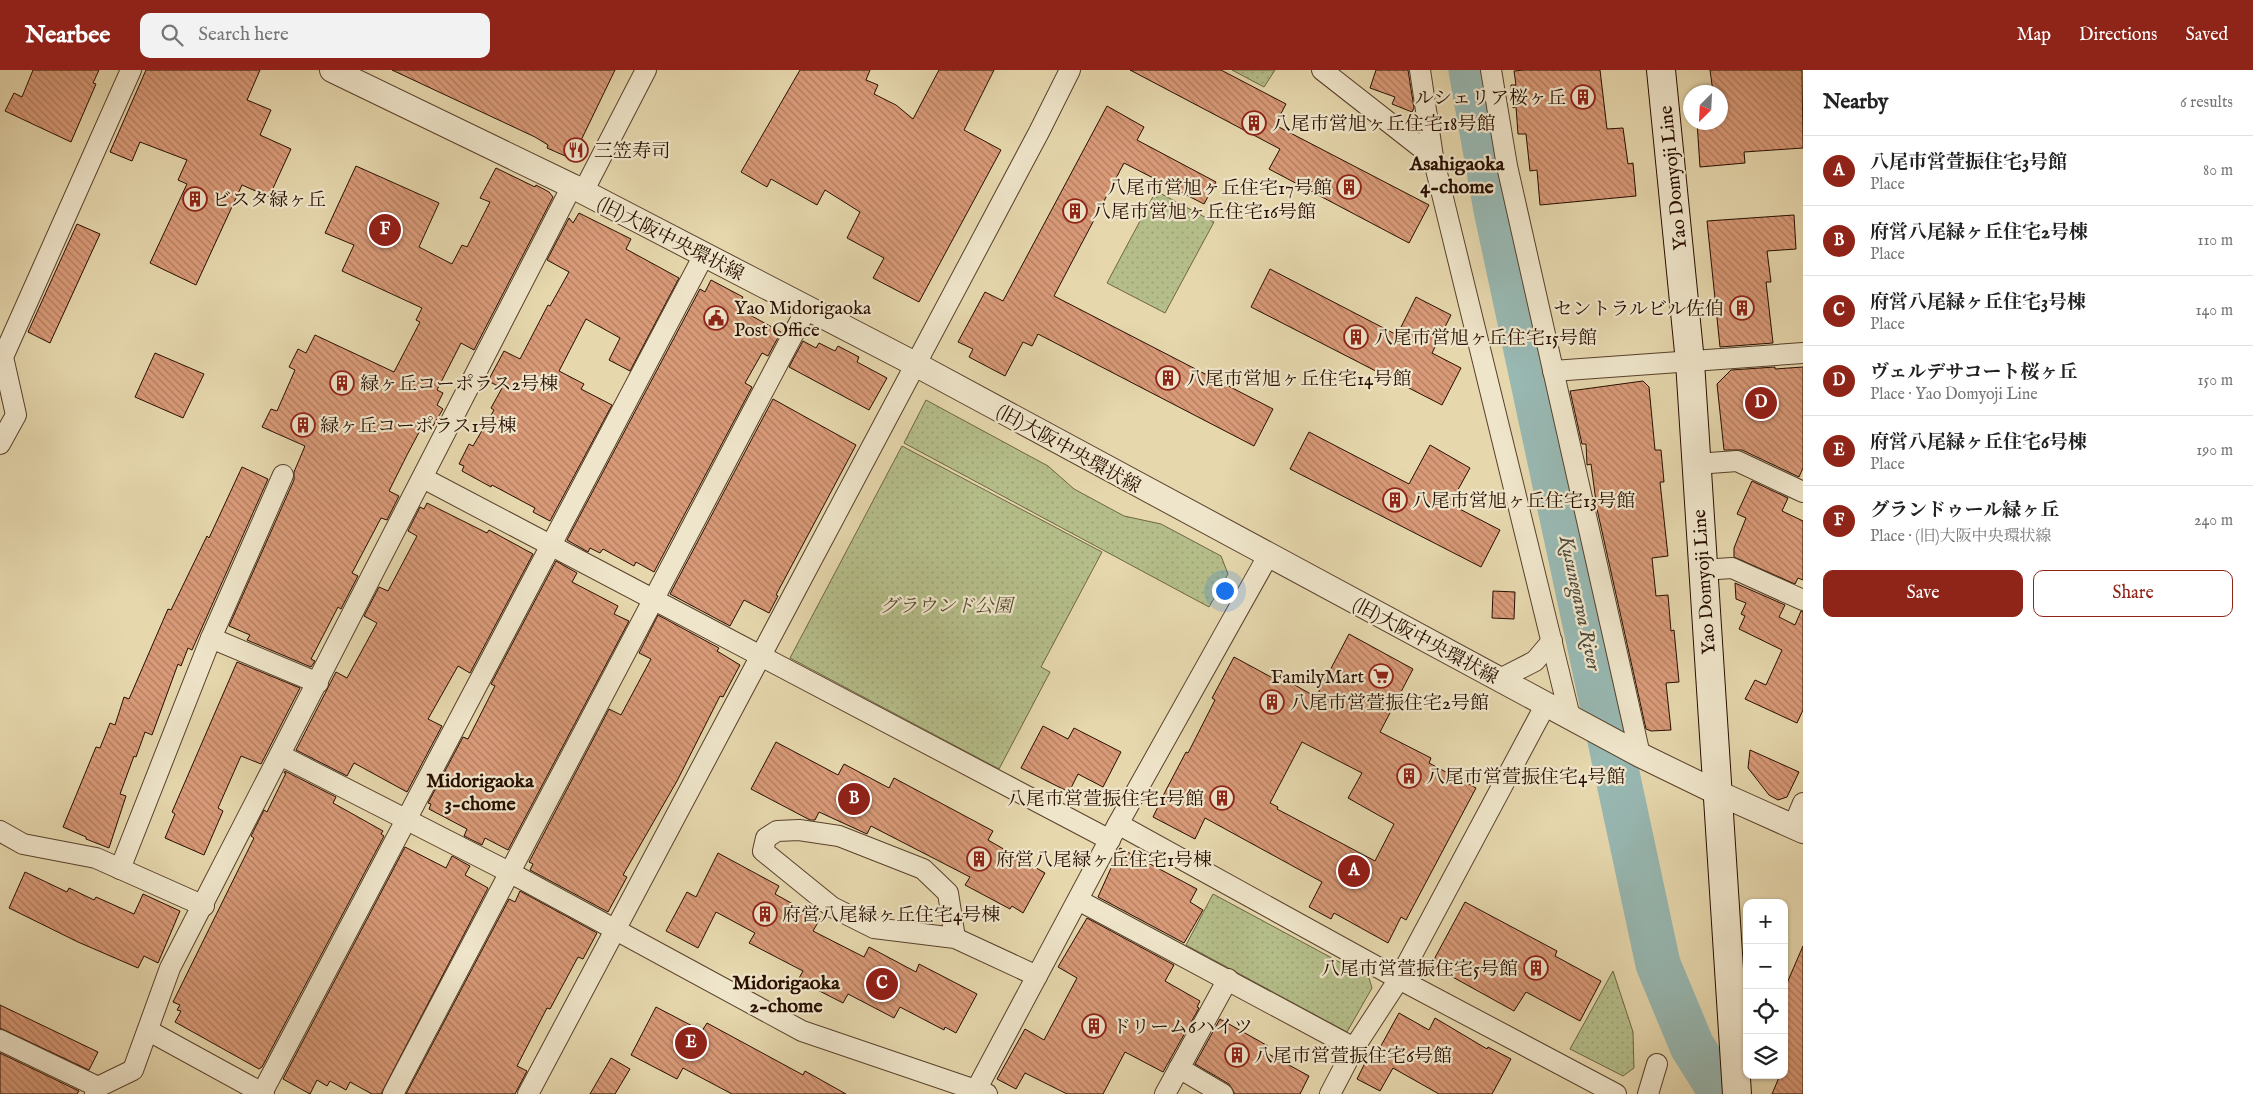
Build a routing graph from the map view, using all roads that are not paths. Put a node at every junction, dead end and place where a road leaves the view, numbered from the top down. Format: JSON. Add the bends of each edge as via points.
{"nodes":[{"id":1,"x":131,"y":70,"type":"edge"},
{"id":2,"x":332,"y":70,"type":"edge"},
{"id":3,"x":646,"y":70,"type":"edge"},
{"id":4,"x":1070,"y":70,"type":"edge"},
{"id":5,"x":1322,"y":70,"type":"edge"},
{"id":6,"x":1420,"y":70,"type":"edge"},
{"id":7,"x":1491,"y":70,"type":"edge"},
{"id":8,"x":1661,"y":70,"type":"edge"},
{"id":9,"x":1433,"y":157,"type":"junction"},
{"id":10,"x":578,"y":189,"type":"junction"},
{"id":11,"x":704,"y":255,"type":"junction"},
{"id":12,"x":807,"y":308,"type":"junction"},
{"id":13,"x":1803,"y":353,"type":"edge"},
{"id":14,"x":1690,"y":362,"type":"junction"},
{"id":15,"x":915,"y":364,"type":"junction"},
{"id":16,"x":1553,"y":371,"type":"junction"},
{"id":17,"x":0,"y":444,"type":"edge"},
{"id":18,"x":1696,"y":464,"type":"junction"},
{"id":19,"x":283,"y":475,"type":"dead end"},
{"id":20,"x":424,"y":478,"type":"junction"},
{"id":21,"x":1803,"y":492,"type":"edge"},
{"id":22,"x":551,"y":545,"type":"junction"},
{"id":23,"x":1268,"y":556,"type":"junction"},
{"id":24,"x":1702,"y":570,"type":"junction"},
{"id":25,"x":653,"y":598,"type":"junction"},
{"id":26,"x":1803,"y":600,"type":"edge"},
{"id":27,"x":211,"y":638,"type":"junction"},
{"id":28,"x":1552,"y":641,"type":"junction"},
{"id":29,"x":760,"y":654,"type":"junction"},
{"id":30,"x":1500,"y":679,"type":"junction"},
{"id":31,"x":318,"y":683,"type":"junction"},
{"id":32,"x":1546,"y":704,"type":"junction"},
{"id":33,"x":1570,"y":717,"type":"junction"},
{"id":34,"x":280,"y":755,"type":"junction"},
{"id":35,"x":1640,"y":755,"type":"junction"},
{"id":36,"x":1716,"y":792,"type":"junction"},
{"id":37,"x":1803,"y":803,"type":"edge"},
{"id":38,"x":406,"y":820,"type":"junction"},
{"id":39,"x":1798,"y":829,"type":"edge"},
{"id":40,"x":0,"y":831,"type":"edge"},
{"id":41,"x":1114,"y":832,"type":"junction"},
{"id":42,"x":120,"y":869,"type":"junction"},
{"id":43,"x":510,"y":872,"type":"junction"},
{"id":44,"x":1078,"y":900,"type":"junction"},
{"id":45,"x":204,"y":906,"type":"junction"},
{"id":46,"x":615,"y":928,"type":"junction"},
{"id":47,"x":955,"y":938,"type":"junction"},
{"id":48,"x":1037,"y":976,"type":"junction"},
{"id":49,"x":1228,"y":979,"type":"junction"},
{"id":50,"x":1399,"y":979,"type":"junction"},
{"id":51,"x":148,"y":1031,"type":"junction"},
{"id":52,"x":0,"y":1040,"type":"edge"},
{"id":53,"x":1354,"y":1048,"type":"junction"},
{"id":54,"x":1657,"y":1064,"type":"dead end"},
{"id":55,"x":1179,"y":1068,"type":"junction"},
{"id":56,"x":1736,"y":1085,"type":"edge"},
{"id":57,"x":97,"y":1090,"type":"edge"},
{"id":58,"x":979,"y":1092,"type":"edge"},
{"id":59,"x":263,"y":1094,"type":"edge"},
{"id":60,"x":393,"y":1094,"type":"edge"},
{"id":61,"x":528,"y":1094,"type":"edge"},
{"id":62,"x":1165,"y":1094,"type":"edge"},
{"id":63,"x":1223,"y":1094,"type":"edge"},
{"id":64,"x":1330,"y":1094,"type":"edge"},
{"id":65,"x":1616,"y":1094,"type":"edge"},
{"id":66,"x":1648,"y":1094,"type":"edge"}],
"edges":[{"from":1,"to":17,"type":"street","via":[[3,357],[16,415]]},
{"from":2,"to":10,"type":"street","name":"(旧)大阪中央環状線"},
{"from":3,"to":10,"type":"street"},
{"from":4,"to":15,"type":"street"},
{"from":5,"to":9,"type":"street"},
{"from":6,"to":9,"type":"street"},
{"from":7,"to":16,"type":"street","via":[[1507,166]]},
{"from":8,"to":14,"type":"main road","name":"Yao Domyoji Line"},
{"from":9,"to":28,"type":"street"},
{"from":10,"to":11,"type":"street","name":"(旧)大阪中央環状線"},
{"from":10,"to":20,"type":"street"},
{"from":11,"to":12,"type":"street","name":"(旧)大阪中央環状線"},
{"from":11,"to":22,"type":"street"},
{"from":12,"to":15,"type":"street","name":"(旧)大阪中央環状線"},
{"from":12,"to":25,"type":"street"},
{"from":13,"to":14,"type":"street"},
{"from":14,"to":16,"type":"street"},
{"from":14,"to":18,"type":"main road","name":"Yao Domyoji Line"},
{"from":15,"to":23,"type":"street","name":"(旧)大阪中央環状線"},
{"from":15,"to":29,"type":"street"},
{"from":16,"to":35,"type":"street"},
{"from":18,"to":21,"type":"street","via":[[1737,461]]},
{"from":18,"to":24,"type":"main road","name":"Yao Domyoji Line"},
{"from":19,"to":27,"type":"street"},
{"from":20,"to":22,"type":"street"},
{"from":20,"to":31,"type":"street"},
{"from":22,"to":25,"type":"street"},
{"from":22,"to":38,"type":"street"},
{"from":23,"to":30,"type":"street","name":"(旧)大阪中央環状線"},
{"from":23,"to":41,"type":"street"},
{"from":24,"to":26,"type":"street","via":[[1732,568]]},
{"from":24,"to":36,"type":"main road","name":"Yao Domyoji Line"},
{"from":25,"to":29,"type":"street"},
{"from":25,"to":43,"type":"street"},
{"from":27,"to":31,"type":"street"},
{"from":27,"to":42,"type":"street"},
{"from":28,"to":30,"type":"street","via":[[1535,661]]},
{"from":28,"to":33,"type":"street"},
{"from":29,"to":41,"type":"street"},
{"from":29,"to":46,"type":"street"},
{"from":30,"to":32,"type":"street","name":"(旧)大阪中央環状線"},
{"from":31,"to":34,"type":"street"},
{"from":32,"to":33,"type":"street","name":"(旧)大阪中央環状線"},
{"from":32,"to":50,"type":"street"},
{"from":33,"to":35,"type":"street","name":"(旧)大阪中央環状線"},
{"from":34,"to":38,"type":"street"},
{"from":34,"to":45,"type":"street"},
{"from":35,"to":36,"type":"street","name":"(旧)大阪中央環状線"},
{"from":36,"to":39,"type":"street","name":"(旧)大阪中央環状線"},
{"from":36,"to":56,"type":"main road","name":"Yao Domyoji Line"},
{"from":37,"to":39,"type":"street"},
{"from":38,"to":43,"type":"street"},
{"from":38,"to":59,"type":"street"},
{"from":40,"to":42,"type":"street","via":[[23,844],[96,858]]},
{"from":41,"to":44,"type":"street"},
{"from":41,"to":50,"type":"street"},
{"from":42,"to":45,"type":"street"},
{"from":43,"to":46,"type":"street"},
{"from":43,"to":60,"type":"street"},
{"from":44,"to":48,"type":"street"},
{"from":44,"to":49,"type":"street"},
{"from":45,"to":51,"type":"street","via":[[170,968]]},
{"from":46,"to":58,"type":"street","via":[[802,1031]]},
{"from":46,"to":61,"type":"street"},
{"from":47,"to":47,"type":"street","via":[[948,893],[923,869],[839,836],[777,830],[766,838],[763,851],[832,907],[874,928]]},
{"from":47,"to":48,"type":"street"},
{"from":48,"to":58,"type":"street"},
{"from":49,"to":53,"type":"street"},
{"from":49,"to":55,"type":"street"},
{"from":50,"to":53,"type":"street"},
{"from":50,"to":65,"type":"street"},
{"from":51,"to":57,"type":"street","via":[[133,1070]]},
{"from":51,"to":59,"type":"street"},
{"from":52,"to":57,"type":"street"},
{"from":53,"to":64,"type":"street"},
{"from":54,"to":66,"type":"street"},
{"from":55,"to":62,"type":"street"},
{"from":55,"to":63,"type":"street"}]}
